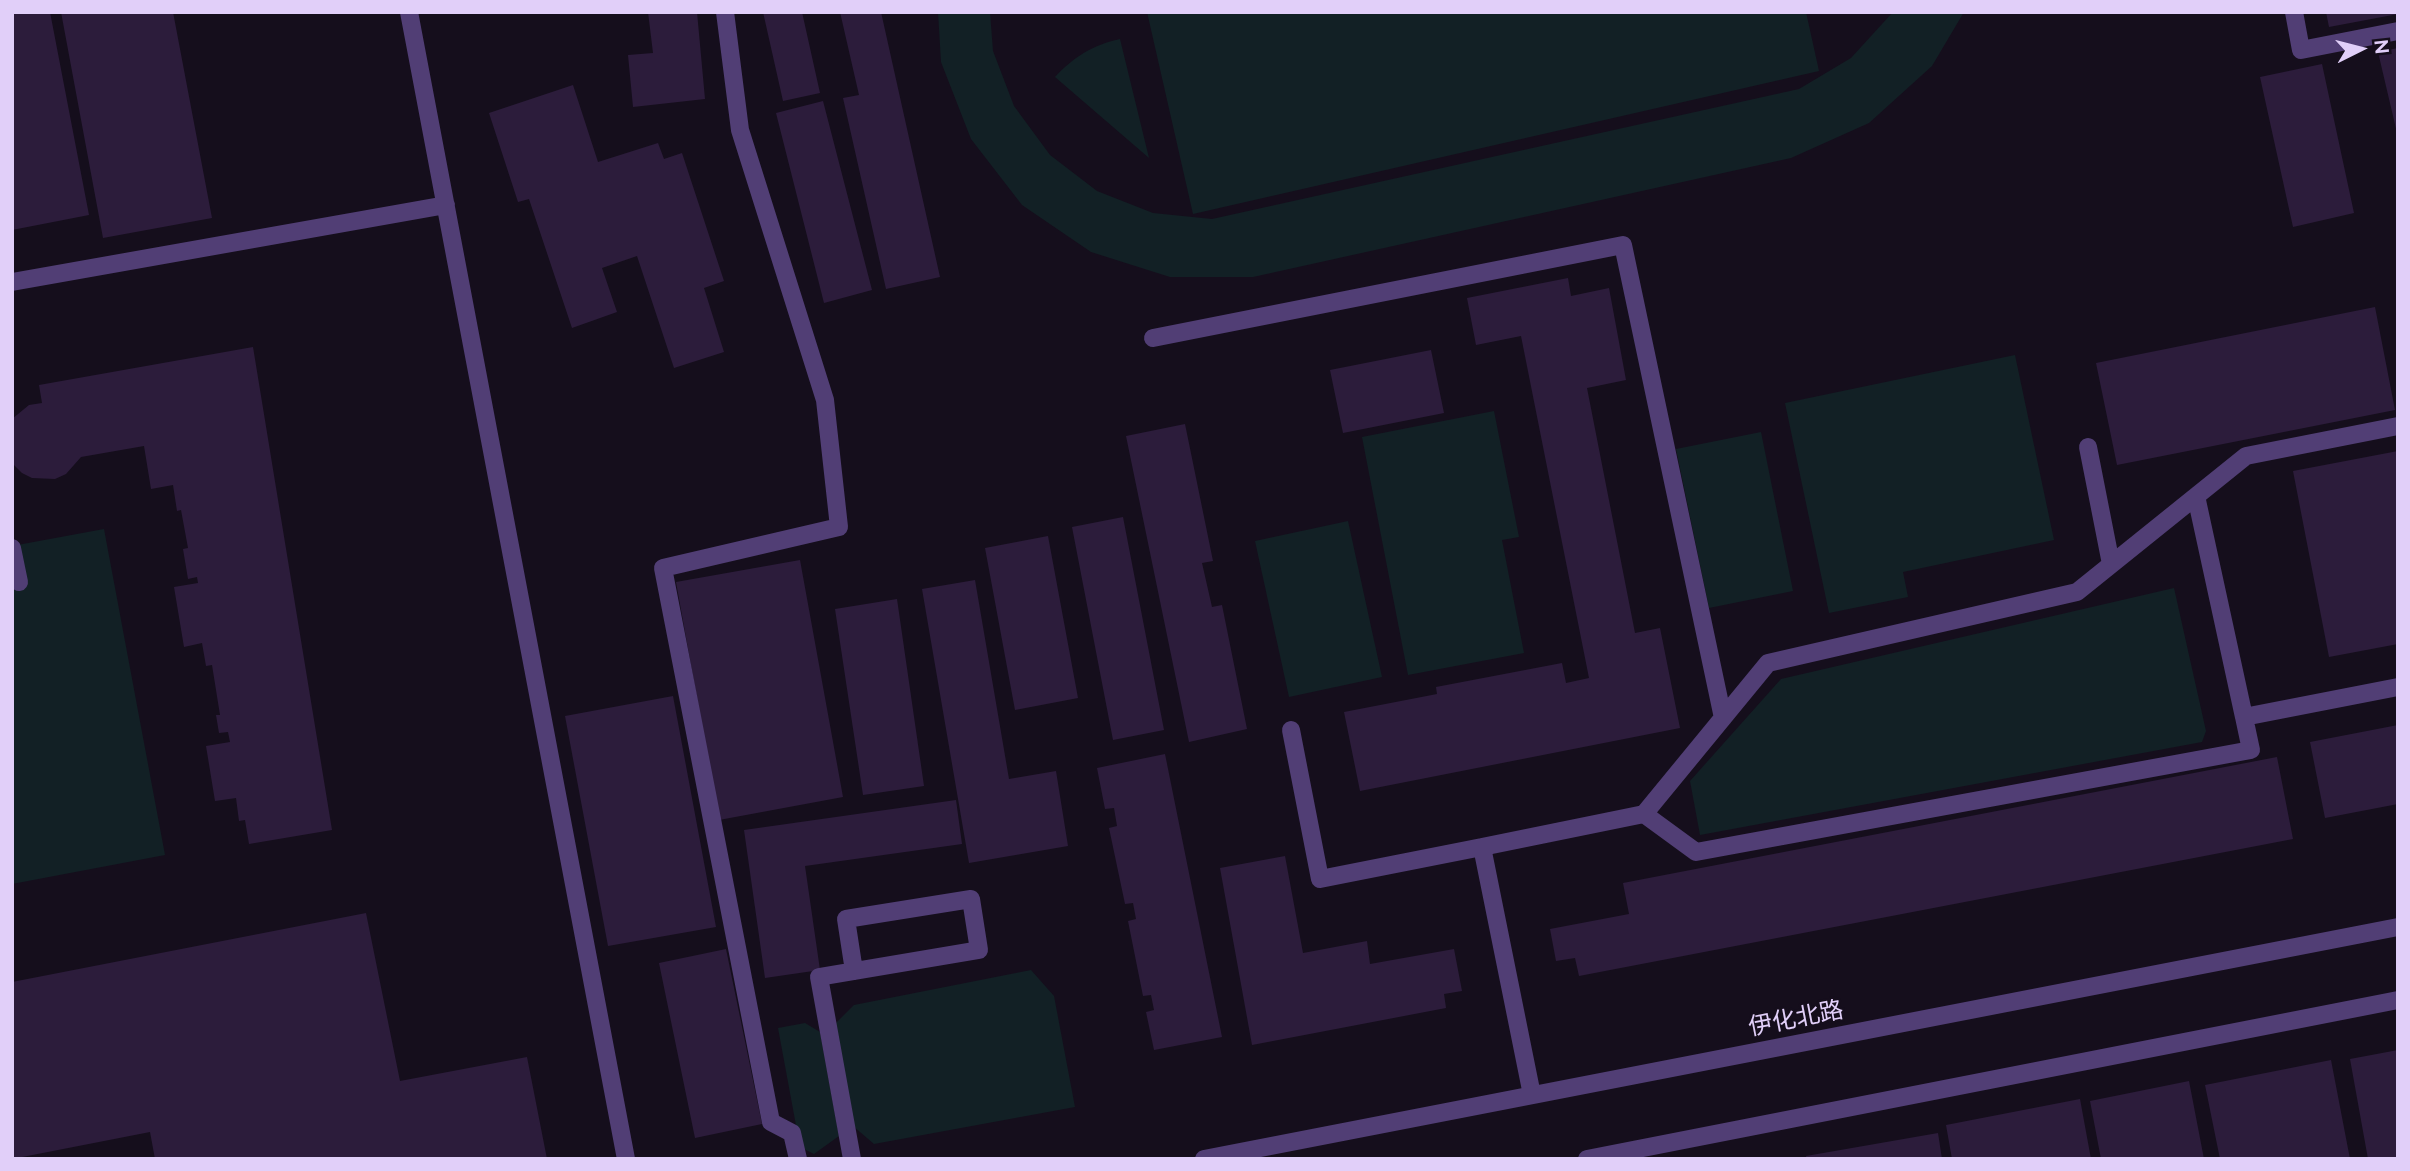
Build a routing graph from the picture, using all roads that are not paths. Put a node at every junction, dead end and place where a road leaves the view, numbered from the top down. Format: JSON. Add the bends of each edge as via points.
{"nodes":[{"id":1,"x":409,"y":12,"type":"edge"},
{"id":2,"x":725,"y":12,"type":"edge"},
{"id":3,"x":2294,"y":12,"type":"edge"},
{"id":4,"x":2398,"y":31,"type":"edge"},
{"id":5,"x":446,"y":205,"type":"junction"},
{"id":6,"x":12,"y":282,"type":"edge"},
{"id":7,"x":1153,"y":338,"type":"dead end"},
{"id":8,"x":2398,"y":426,"type":"edge"},
{"id":9,"x":2088,"y":447,"type":"dead end"},
{"id":10,"x":2196,"y":496,"type":"junction"},
{"id":11,"x":12,"y":548,"type":"edge"},
{"id":12,"x":2111,"y":564,"type":"junction"},
{"id":13,"x":19,"y":582,"type":"dead end"},
{"id":14,"x":2398,"y":687,"type":"edge"},
{"id":15,"x":2244,"y":717,"type":"junction"},
{"id":16,"x":1723,"y":718,"type":"junction"},
{"id":17,"x":1291,"y":730,"type":"dead end"},
{"id":18,"x":1644,"y":814,"type":"junction"},
{"id":19,"x":1482,"y":847,"type":"junction"},
{"id":20,"x":2398,"y":927,"type":"edge"},
{"id":21,"x":854,"y":971,"type":"junction"},
{"id":22,"x":2398,"y":1000,"type":"edge"},
{"id":23,"x":1532,"y":1095,"type":"junction"},
{"id":24,"x":626,"y":1159,"type":"edge"},
{"id":25,"x":797,"y":1159,"type":"edge"},
{"id":26,"x":852,"y":1159,"type":"edge"},
{"id":27,"x":1204,"y":1159,"type":"edge"},
{"id":28,"x":1587,"y":1159,"type":"edge"}],
"edges":[{"from":1,"to":5,"type":"street"},
{"from":2,"to":25,"type":"street","via":[[740,130],[825,400],[839,527],[663,568],[771,1122],[793,1133]]},
{"from":3,"to":4,"type":"street","via":[[2301,50]]},
{"from":5,"to":6,"type":"street"},
{"from":5,"to":24,"type":"street"},
{"from":7,"to":16,"type":"street","via":[[1623,245]]},
{"from":8,"to":10,"type":"street","via":[[2246,456]]},
{"from":9,"to":12,"type":"street"},
{"from":10,"to":12,"type":"street"},
{"from":10,"to":15,"type":"street"},
{"from":11,"to":13,"type":"street"},
{"from":12,"to":16,"type":"street","via":[[2077,592],[1768,663]]},
{"from":14,"to":15,"type":"street"},
{"from":15,"to":18,"type":"street","via":[[2251,750],[1696,852]]},
{"from":16,"to":18,"type":"street"},
{"from":17,"to":19,"type":"street","via":[[1320,879]]},
{"from":18,"to":19,"type":"street"},
{"from":19,"to":23,"type":"street"},
{"from":20,"to":23,"type":"street","name":"伊化北路"},
{"from":21,"to":21,"type":"street","via":[[979,950],[971,899],[846,919]]},
{"from":21,"to":26,"type":"street","via":[[819,977]]},
{"from":22,"to":28,"type":"street"},
{"from":23,"to":27,"type":"street","name":"伊化北路"}]}
